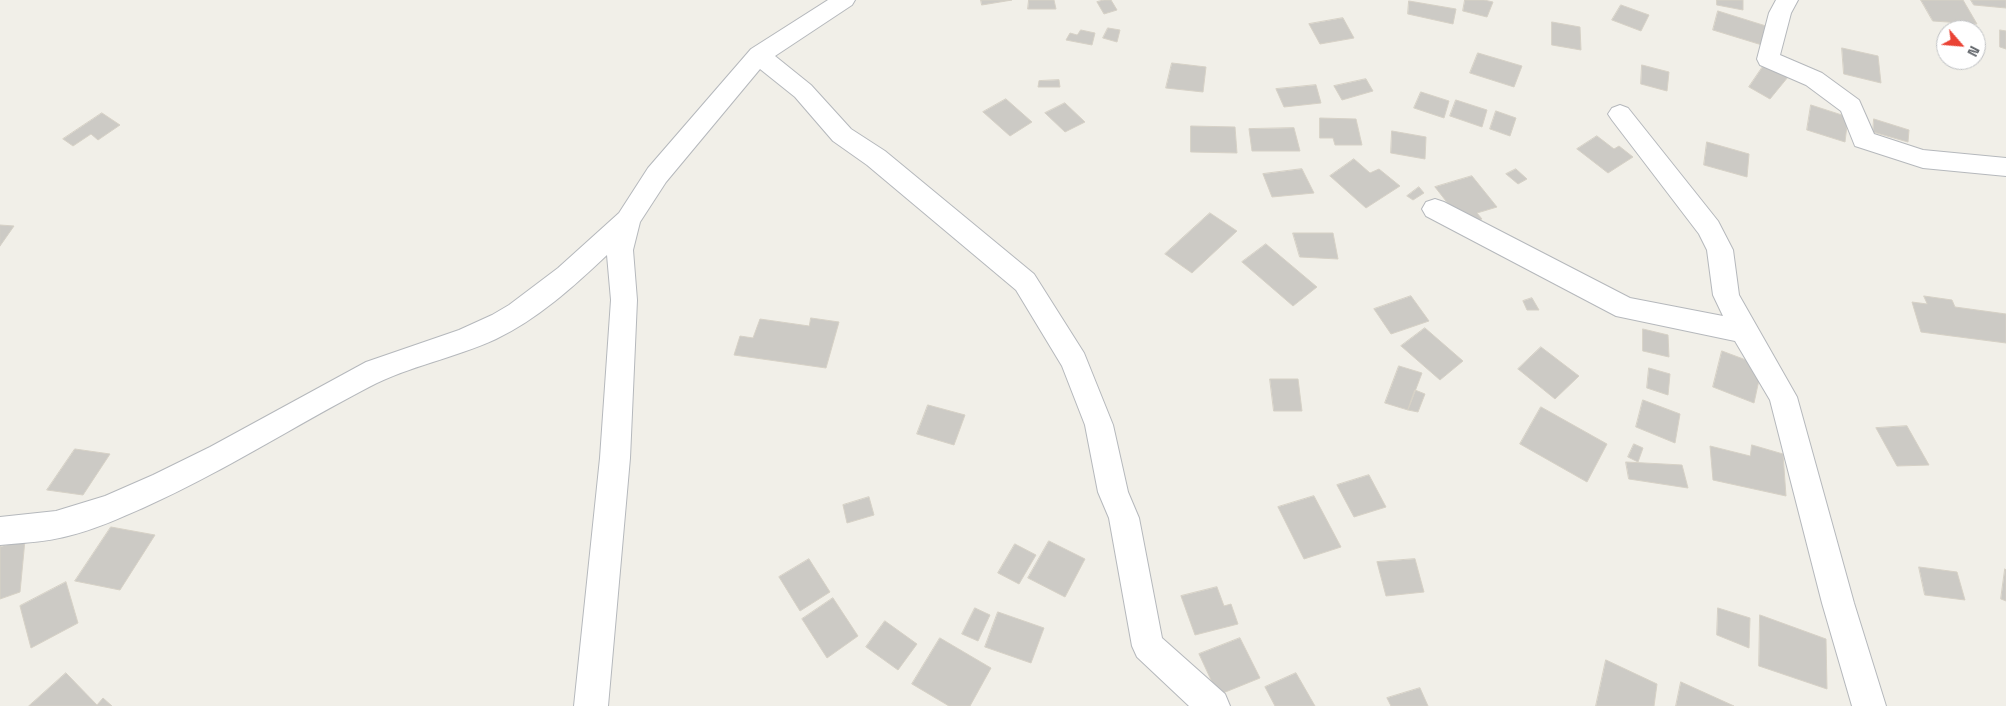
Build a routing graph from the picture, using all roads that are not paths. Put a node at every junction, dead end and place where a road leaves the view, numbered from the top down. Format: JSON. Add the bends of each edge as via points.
{"nodes":[{"id":1,"x":844,"y":0,"type":"edge"},
{"id":2,"x":1787,"y":0,"type":"edge"},
{"id":3,"x":759,"y":55,"type":"junction"},
{"id":4,"x":1620,"y":114,"type":"dead end"},
{"id":5,"x":2006,"y":166,"type":"edge"},
{"id":6,"x":1435,"y":209,"type":"dead end"},
{"id":7,"x":628,"y":220,"type":"junction"},
{"id":8,"x":1744,"y":331,"type":"junction"},
{"id":9,"x":0,"y":531,"type":"edge"},
{"id":10,"x":591,"y":706,"type":"edge"},
{"id":11,"x":1213,"y":706,"type":"edge"},
{"id":12,"x":1869,"y":706,"type":"edge"}],
"edges":[{"from":1,"to":3,"type":"street"},
{"from":2,"to":5,"type":"street","via":[[1780,13],[1768,59],[1814,79],[1851,106],[1864,140],[1923,159]]},
{"from":3,"to":7,"type":"street","via":[[657,175]]},
{"from":3,"to":11,"type":"street","via":[[803,91],[842,135],[876,158],[1025,282],[1074,361],[1099,425],[1113,492],[1124,518],[1148,646]]},
{"from":4,"to":8,"type":"street","via":[[1709,228],[1720,250],[1726,295]]},
{"from":6,"to":8,"type":"street","via":[[1625,308]]},
{"from":7,"to":9,"type":"street","via":[[532,303],[502,323],[360,377],[180,478],[112,507],[57,525]]},
{"from":7,"to":10,"type":"street","via":[[620,250],[624,300],[615,458]]},
{"from":8,"to":12,"type":"street","via":[[1783,397]]}]}
